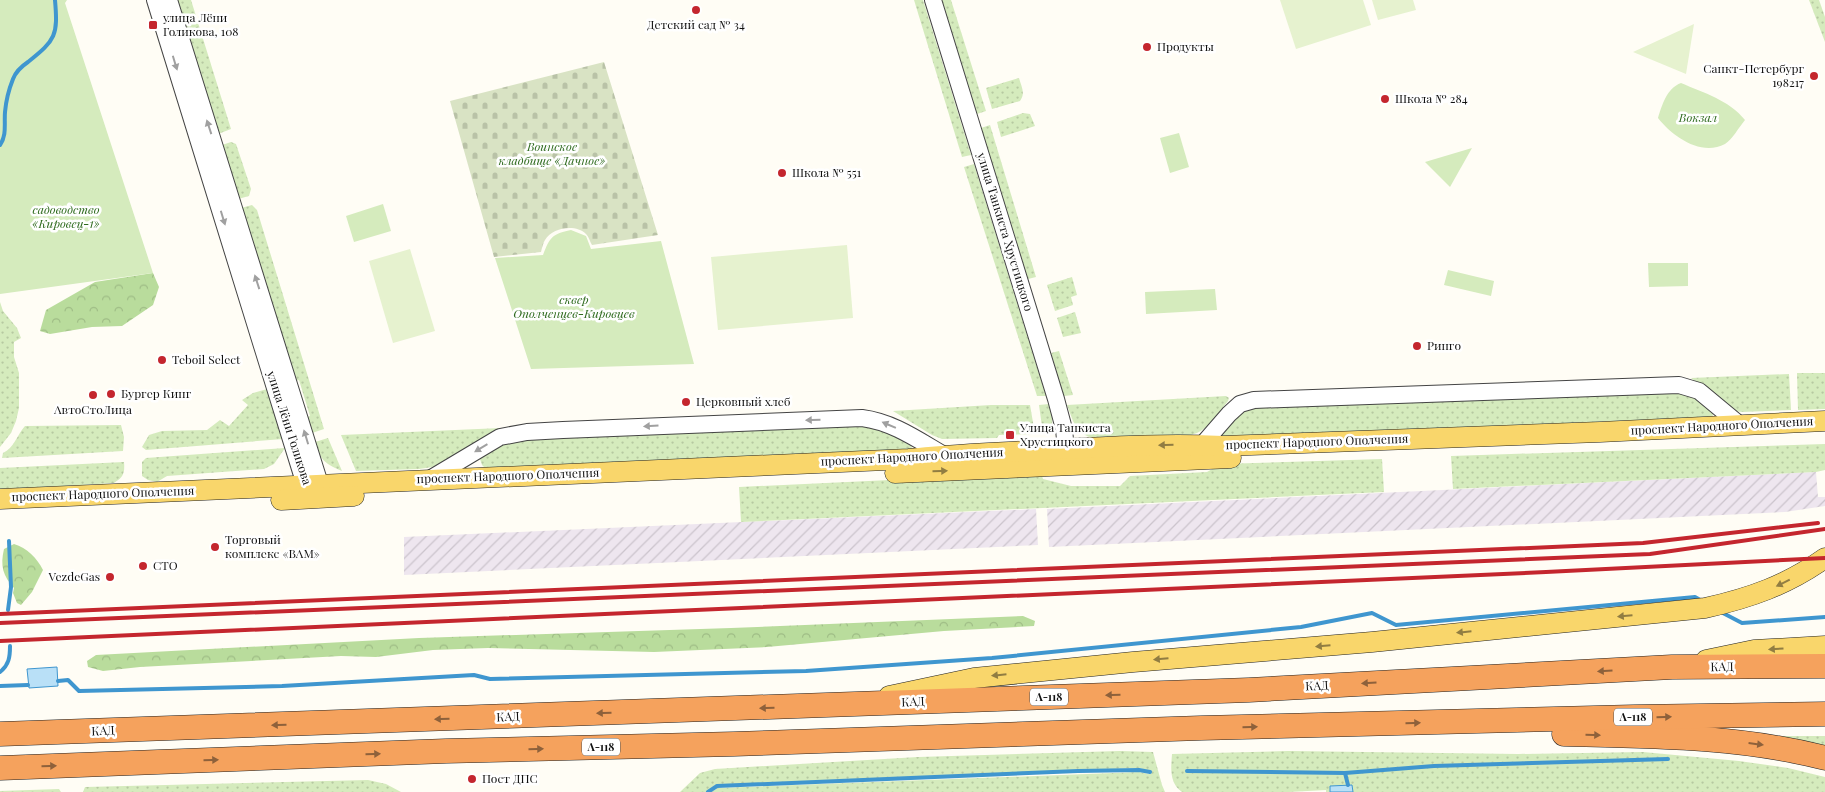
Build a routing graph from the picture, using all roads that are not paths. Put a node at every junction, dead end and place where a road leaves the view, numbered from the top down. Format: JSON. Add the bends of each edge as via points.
{"nodes":[{"id":1,"x":155,"y":0,"type":"edge"},
{"id":2,"x":169,"y":0,"type":"edge"},
{"id":3,"x":934,"y":0,"type":"edge"},
{"id":4,"x":1825,"y":421,"type":"edge"},
{"id":5,"x":1740,"y":425,"type":"junction"},
{"id":6,"x":1825,"y":434,"type":"edge"},
{"id":7,"x":1202,"y":445,"type":"junction"},
{"id":8,"x":944,"y":455,"type":"junction"},
{"id":9,"x":1067,"y":457,"type":"junction"},
{"id":10,"x":428,"y":480,"type":"junction"},
{"id":11,"x":313,"y":489,"type":"junction"},
{"id":12,"x":0,"y":499,"type":"edge"},
{"id":13,"x":0,"y":512,"type":"edge"},
{"id":14,"x":1825,"y":558,"type":"edge"},
{"id":15,"x":1825,"y":646,"type":"edge"},
{"id":16,"x":1825,"y":666,"type":"edge"},
{"id":17,"x":1672,"y":667,"type":"junction"},
{"id":18,"x":848,"y":704,"type":"junction"},
{"id":19,"x":1825,"y":714,"type":"edge"},
{"id":20,"x":1440,"y":722,"type":"junction"},
{"id":21,"x":0,"y":734,"type":"edge"},
{"id":22,"x":1825,"y":758,"type":"edge"},
{"id":23,"x":0,"y":768,"type":"edge"}],
"edges":[{"from":1,"to":11,"type":"street","name":"улица Лёни Голикова","one_way":true},
{"from":11,"to":2,"type":"street","name":"улица Лёни Голикова","one_way":true},
{"from":3,"to":9,"type":"street","name":"улица Танкиста Хрустицкого","via":[[1056,399]]},
{"from":4,"to":5,"type":"main road","name":"проспект Народного Ополчения"},
{"from":5,"to":7,"type":"main road","name":"проспект Народного Ополчения"},
{"from":5,"to":7,"type":"street","via":[[1699,391],[1679,385],[1254,400],[1240,404]]},
{"from":6,"to":9,"type":"main road","name":"проспект Народного Ополчения"},
{"from":7,"to":9,"type":"main road","name":"проспект Народного Ополчения","one_way":true,"via":[[1179,444]]},
{"from":8,"to":9,"type":"main road","name":"проспект Народного Ополчения"},
{"from":8,"to":10,"type":"main road","name":"проспект Народного Ополчения"},
{"from":8,"to":10,"type":"street","one_way":true,"via":[[892,425],[862,418],[563,430],[500,437]]},
{"from":11,"to":9,"type":"main road","name":"проспект Народного Ополчения","one_way":true},
{"from":10,"to":11,"type":"main road","name":"проспект Народного Ополчения"},
{"from":11,"to":12,"type":"main road","name":"проспект Народного Ополчения"},
{"from":11,"to":13,"type":"main road","name":"проспект Народного Ополчения"},
{"from":14,"to":18,"type":"main road","one_way":true,"via":[[1770,590],[1705,608],[974,678]]},
{"from":15,"to":17,"type":"main road","one_way":true,"via":[[1754,650]]},
{"from":16,"to":17,"type":"highway","name":"КАД","number":"А-118"},
{"from":17,"to":18,"type":"highway","name":"КАД","number":"А-118","one_way":true,"via":[[1250,690]]},
{"from":18,"to":21,"type":"highway","name":"КАД","number":"А-118","one_way":true},
{"from":20,"to":19,"type":"highway","number":"А-118","one_way":true},
{"from":20,"to":22,"type":"highway","one_way":true,"via":[[1539,733],[1735,741]]},
{"from":23,"to":20,"type":"highway","number":"А-118","one_way":true,"via":[[446,751]]}]}
